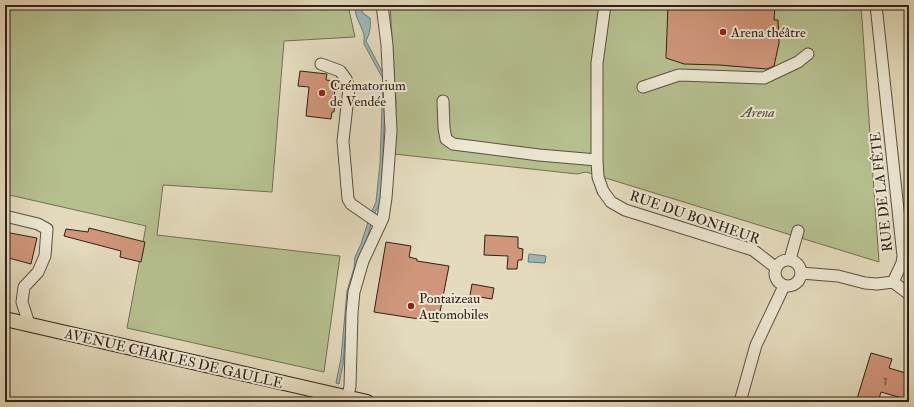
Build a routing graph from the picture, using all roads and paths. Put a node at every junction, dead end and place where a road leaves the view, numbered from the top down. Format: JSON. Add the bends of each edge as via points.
{"nodes":[{"id":1,"x":382,"y":5,"type":"edge"},
{"id":2,"x":605,"y":5,"type":"edge"},
{"id":3,"x":876,"y":5,"type":"edge"},
{"id":4,"x":808,"y":54,"type":"dead end"},
{"id":5,"x":321,"y":64,"type":"dead end"},
{"id":6,"x":643,"y":87,"type":"dead end"},
{"id":7,"x":443,"y":100,"type":"dead end"},
{"id":8,"x":597,"y":160,"type":"junction"},
{"id":9,"x":5,"y":216,"type":"edge"},
{"id":10,"x":378,"y":223,"type":"junction"},
{"id":11,"x":798,"y":231,"type":"dead end"},
{"id":12,"x":790,"y":259,"type":"junction"},
{"id":13,"x":775,"y":267,"type":"junction"},
{"id":14,"x":801,"y":273,"type":"junction"},
{"id":15,"x":893,"y":282,"type":"junction"},
{"id":16,"x":784,"y":286,"type":"junction"},
{"id":17,"x":909,"y":294,"type":"edge"},
{"id":18,"x":5,"y":319,"type":"edge"},
{"id":19,"x":28,"y":324,"type":"junction"},
{"id":20,"x":347,"y":400,"type":"edge"},
{"id":21,"x":367,"y":402,"type":"edge"},
{"id":22,"x":740,"y":402,"type":"edge"}],
"edges":[{"from":1,"to":10,"type":"street","via":[[387,45],[391,131],[386,198],[383,218]]},
{"from":2,"to":8,"type":"street","name":"RUE DU BONHEUR","via":[[598,62]]},
{"from":3,"to":15,"type":"street","name":"RUE DE LA FÊTE","via":[[903,256]]},
{"from":4,"to":6,"type":"street","via":[[798,62],[764,78],[679,75]]},
{"from":5,"to":10,"type":"street","via":[[340,71],[349,88],[343,142],[348,199],[351,204]]},
{"from":7,"to":8,"type":"street","via":[[446,139],[453,144]]},
{"from":8,"to":13,"type":"street","name":"RUE DU BONHEUR","via":[[598,177],[603,191],[611,202],[625,210],[753,250]]},
{"from":9,"to":19,"type":"street","via":[[38,224],[47,229],[45,256],[38,272],[24,288],[22,302]]},
{"from":10,"to":20,"type":"street","via":[[354,292],[350,386]]},
{"from":11,"to":12,"type":"street"},
{"from":12,"to":13,"type":"street","via":[[781,261]]},
{"from":12,"to":14,"type":"street","via":[[800,266]]},
{"from":13,"to":16,"type":"street","via":[[777,280]]},
{"from":14,"to":15,"type":"street","via":[[838,276],[865,283]]},
{"from":14,"to":16,"type":"street","via":[[797,283]]},
{"from":15,"to":17,"type":"street"},
{"from":16,"to":22,"type":"street","via":[[756,345]]},
{"from":18,"to":19,"type":"main road","name":"AVENUE CHARLES DE GAULLE"},
{"from":19,"to":20,"type":"main road","name":"AVENUE CHARLES DE GAULLE"},
{"from":20,"to":21,"type":"main road","name":"AVENUE CHARLES DE GAULLE"}]}
